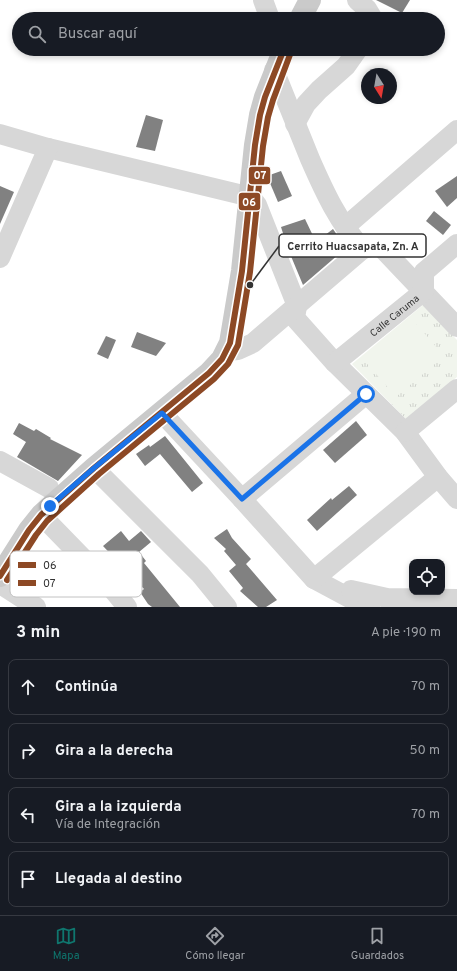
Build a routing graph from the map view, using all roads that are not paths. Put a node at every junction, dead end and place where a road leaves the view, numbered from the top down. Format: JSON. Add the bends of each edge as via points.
{"nodes":[{"id":1,"x":262,"y":0,"type":"edge"},
{"id":2,"x":310,"y":0,"type":"edge"},
{"id":3,"x":357,"y":0,"type":"edge"},
{"id":4,"x":267,"y":12,"type":"edge"},
{"id":5,"x":304,"y":12,"type":"edge"},
{"id":6,"x":369,"y":12,"type":"edge"},
{"id":7,"x":280,"y":56,"type":"edge"},
{"id":8,"x":280,"y":56,"type":"edge"},
{"id":9,"x":353,"y":56,"type":"edge"},
{"id":10,"x":296,"y":124,"type":"junction"},
{"id":11,"x":457,"y":130,"type":"edge"},
{"id":12,"x":0,"y":134,"type":"edge"},
{"id":13,"x":48,"y":148,"type":"junction"},
{"id":14,"x":251,"y":197,"type":"junction"},
{"id":15,"x":345,"y":227,"type":"junction"},
{"id":16,"x":457,"y":244,"type":"edge"},
{"id":17,"x":363,"y":249,"type":"junction"},
{"id":18,"x":0,"y":258,"type":"edge"},
{"id":19,"x":424,"y":291,"type":"junction"},
{"id":20,"x":297,"y":306,"type":"junction"},
{"id":21,"x":457,"y":327,"type":"edge"},
{"id":22,"x":227,"y":351,"type":"junction"},
{"id":23,"x":335,"y":363,"type":"junction"},
{"id":24,"x":457,"y":389,"type":"edge"},
{"id":25,"x":366,"y":394,"type":"junction"},
{"id":26,"x":162,"y":413,"type":"junction"},
{"id":27,"x":405,"y":432,"type":"junction"},
{"id":28,"x":0,"y":461,"type":"edge"},
{"id":29,"x":94,"y":468,"type":"junction"},
{"id":30,"x":438,"y":477,"type":"junction"},
{"id":31,"x":49,"y":488,"type":"dead end"},
{"id":32,"x":242,"y":499,"type":"junction"},
{"id":33,"x":457,"y":499,"type":"edge"},
{"id":34,"x":41,"y":515,"type":"junction"},
{"id":35,"x":16,"y":551,"type":"edge"},
{"id":36,"x":76,"y":551,"type":"edge"},
{"id":37,"x":10,"y":560,"type":"edge"},
{"id":38,"x":0,"y":576,"type":"edge"},
{"id":39,"x":319,"y":581,"type":"junction"},
{"id":40,"x":0,"y":584,"type":"edge"},
{"id":41,"x":10,"y":590,"type":"edge"},
{"id":42,"x":20,"y":597,"type":"edge"},
{"id":43,"x":118,"y":597,"type":"edge"},
{"id":44,"x":457,"y":599,"type":"edge"},
{"id":45,"x":361,"y":606,"type":"edge"},
{"id":46,"x":36,"y":607,"type":"edge"},
{"id":47,"x":127,"y":607,"type":"edge"},
{"id":48,"x":227,"y":607,"type":"edge"}],
"edges":[{"from":1,"to":4,"type":"street"},
{"from":2,"to":5,"type":"main road"},
{"from":3,"to":6,"type":"street"},
{"from":7,"to":10,"type":"street"},
{"from":8,"to":14,"type":"main road","via":[[260,115]]},
{"from":9,"to":10,"type":"street","via":[[306,104]]},
{"from":10,"to":15,"type":"street","via":[[325,192]]},
{"from":11,"to":15,"type":"street"},
{"from":12,"to":13,"type":"street"},
{"from":13,"to":14,"type":"street"},
{"from":13,"to":18,"type":"street"},
{"from":14,"to":20,"type":"street","via":[[257,205]]},
{"from":14,"to":22,"type":"main road","via":[[233,329]]},
{"from":15,"to":17,"type":"street"},
{"from":16,"to":19,"type":"street","name":"Calle Caruma","via":[[424,272]]},
{"from":17,"to":19,"type":"street","via":[[379,245]]},
{"from":17,"to":20,"type":"street"},
{"from":19,"to":21,"type":"street"},
{"from":19,"to":23,"type":"street","name":"Calle Caruma"},
{"from":20,"to":22,"type":"street","via":[[252,343],[238,350]]},
{"from":20,"to":23,"type":"street","via":[[295,318]]},
{"from":22,"to":26,"type":"main road","via":[[212,370]]},
{"from":23,"to":25,"type":"street"},
{"from":24,"to":27,"type":"street"},
{"from":25,"to":27,"type":"street"},
{"from":25,"to":32,"type":"street"},
{"from":26,"to":29,"type":"main road"},
{"from":26,"to":32,"type":"street"},
{"from":27,"to":30,"type":"street"},
{"from":28,"to":31,"type":"street"},
{"from":29,"to":34,"type":"main road"},
{"from":29,"to":48,"type":"street","via":[[200,574]]},
{"from":30,"to":33,"type":"street"},
{"from":30,"to":39,"type":"street"},
{"from":32,"to":39,"type":"street"},
{"from":34,"to":35,"type":"main road"},
{"from":34,"to":36,"type":"street"},
{"from":37,"to":38,"type":"main road"},
{"from":39,"to":44,"type":"street","via":[[387,598]]},
{"from":39,"to":45,"type":"street"},
{"from":40,"to":41,"type":"street"},
{"from":42,"to":46,"type":"street"},
{"from":43,"to":47,"type":"street"}]}
